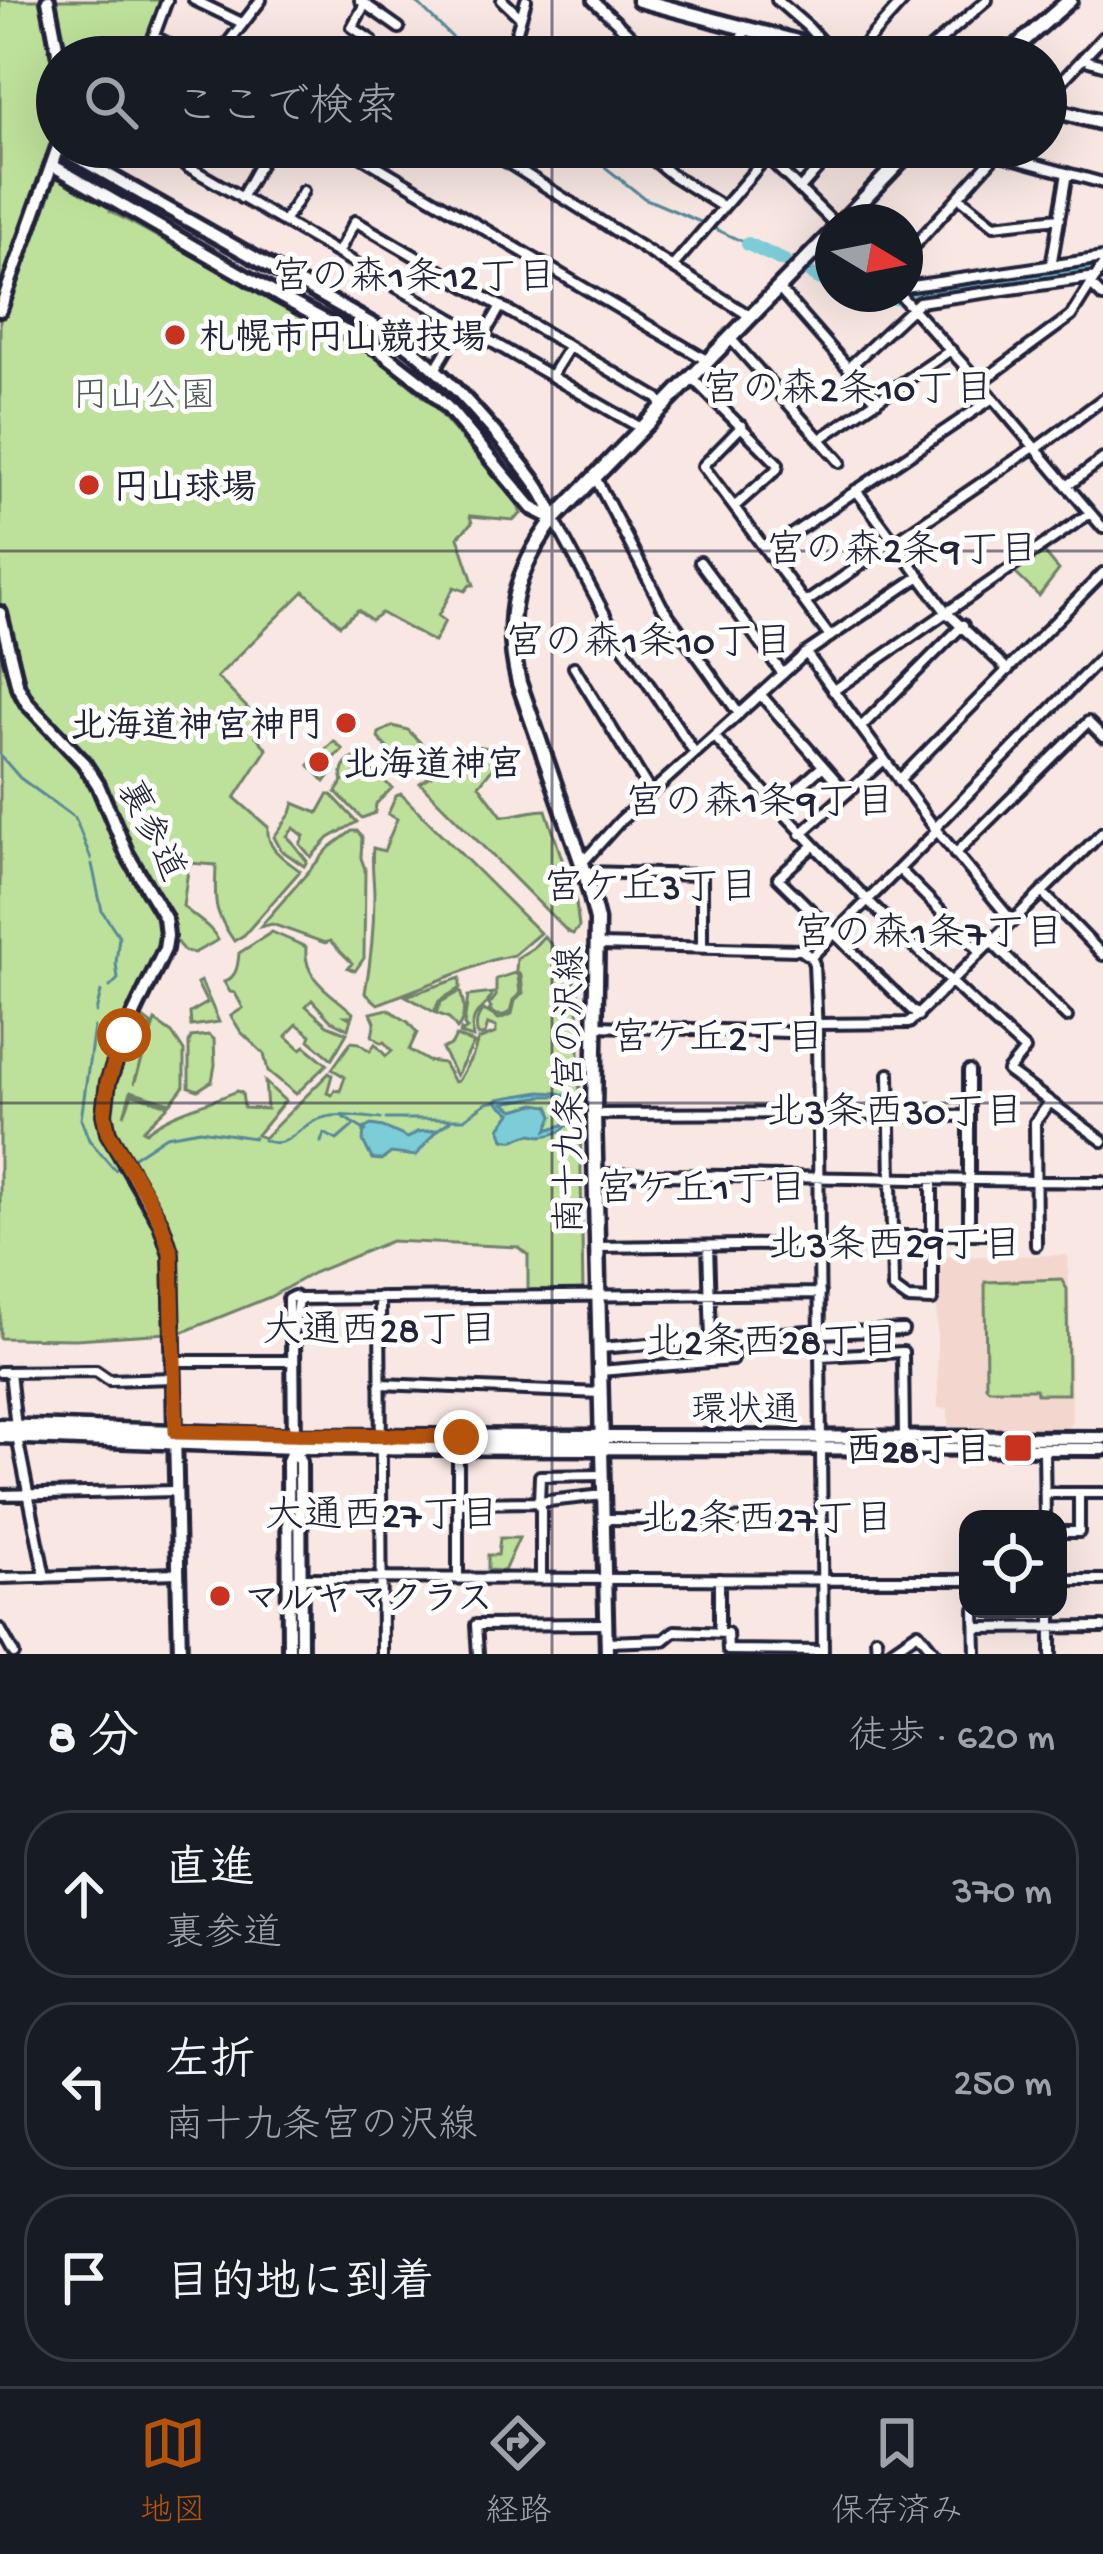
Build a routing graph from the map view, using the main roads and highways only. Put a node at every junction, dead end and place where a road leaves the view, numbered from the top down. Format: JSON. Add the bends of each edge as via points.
{"nodes":[{"id":1,"x":639,"y":0,"type":"edge"},
{"id":2,"x":1070,"y":0,"type":"edge"},
{"id":3,"x":661,"y":3,"type":"edge"},
{"id":4,"x":774,"y":36,"type":"edge"},
{"id":5,"x":1029,"y":36,"type":"edge"},
{"id":6,"x":1067,"y":114,"type":"edge"},
{"id":7,"x":1103,"y":123,"type":"edge"},
{"id":8,"x":894,"y":168,"type":"edge"},
{"id":9,"x":859,"y":204,"type":"edge"},
{"id":10,"x":815,"y":247,"type":"edge"},
{"id":11,"x":0,"y":1426,"type":"edge"},
{"id":12,"x":16,"y":1432,"type":"junction"},
{"id":13,"x":0,"y":1436,"type":"edge"},
{"id":14,"x":381,"y":1442,"type":"junction"},
{"id":15,"x":602,"y":1442,"type":"junction"}],
"edges":[{"from":1,"to":3,"type":"main road"},
{"from":2,"to":5,"type":"main road"},
{"from":3,"to":4,"type":"main road"},
{"from":6,"to":7,"type":"main road"},
{"from":8,"to":9,"type":"main road"},
{"from":10,"to":15,"type":"main road","name":"南十九条宮の沢線","via":[[554,519],[518,582],[511,632],[518,683],[597,920]]},
{"from":11,"to":12,"type":"main road"},
{"from":12,"to":13,"type":"main road"},
{"from":12,"to":14,"type":"main road"},
{"from":14,"to":15,"type":"main road"},
{"from":14,"to":15,"type":"main road"}]}
